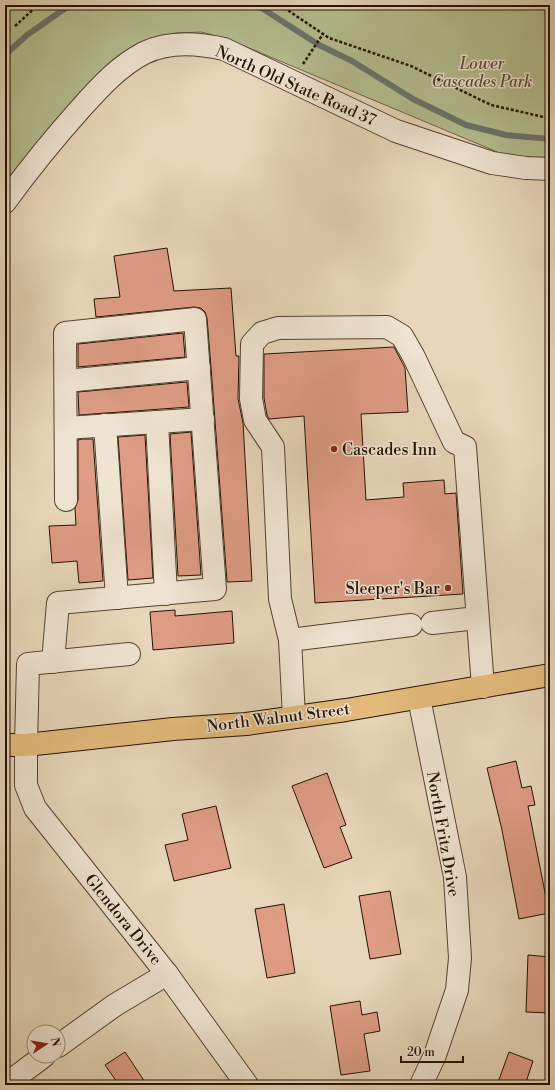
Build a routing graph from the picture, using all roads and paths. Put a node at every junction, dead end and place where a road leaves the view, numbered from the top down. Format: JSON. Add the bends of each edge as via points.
{"nodes":[{"id":1,"x":38,"y":5,"type":"edge"},
{"id":2,"x":280,"y":5,"type":"edge"},
{"id":3,"x":15,"y":26,"type":"dead end"},
{"id":4,"x":323,"y":34,"type":"junction"},
{"id":5,"x":309,"y":55,"type":"dead end"},
{"id":6,"x":550,"y":117,"type":"edge"},
{"id":7,"x":550,"y":169,"type":"edge"},
{"id":8,"x":5,"y":202,"type":"edge"},
{"id":9,"x":199,"y":368,"type":"junction"},
{"id":10,"x":66,"y":381,"type":"junction"},
{"id":11,"x":203,"y":419,"type":"junction"},
{"id":12,"x":157,"y":422,"type":"junction"},
{"id":13,"x":105,"y":425,"type":"junction"},
{"id":14,"x":66,"y":428,"type":"junction"},
{"id":15,"x":66,"y":500,"type":"dead end"},
{"id":16,"x":166,"y":594,"type":"junction"},
{"id":17,"x":117,"y":598,"type":"junction"},
{"id":18,"x":477,"y":618,"type":"junction"},
{"id":19,"x":290,"y":640,"type":"junction"},
{"id":20,"x":129,"y":654,"type":"dead end"},
{"id":21,"x":53,"y":662,"type":"junction"},
{"id":22,"x":550,"y":675,"type":"edge"},
{"id":23,"x":483,"y":687,"type":"junction"},
{"id":24,"x":419,"y":698,"type":"junction"},
{"id":25,"x":294,"y":717,"type":"junction"},
{"id":26,"x":15,"y":745,"type":"edge"},
{"id":27,"x":167,"y":974,"type":"junction"},
{"id":28,"x":66,"y":1040,"type":"edge"},
{"id":29,"x":33,"y":1064,"type":"edge"},
{"id":30,"x":5,"y":1085,"type":"edge"},
{"id":31,"x":247,"y":1085,"type":"edge"},
{"id":32,"x":422,"y":1085,"type":"edge"}],
"edges":[{"from":1,"to":3,"type":"path"},
{"from":2,"to":4,"type":"path"},
{"from":4,"to":5,"type":"path"},
{"from":4,"to":6,"type":"path","via":[[411,66],[491,105]]},
{"from":7,"to":8,"type":"street","name":"North Old State Road 37","via":[[492,163],[403,133],[224,49],[186,44],[164,46],[144,53],[102,85],[65,126]]},
{"from":9,"to":10,"type":"street"},
{"from":9,"to":10,"type":"street","via":[[195,319],[66,333]]},
{"from":9,"to":11,"type":"street"},
{"from":10,"to":14,"type":"street"},
{"from":11,"to":12,"type":"street"},
{"from":11,"to":16,"type":"street","via":[[216,589]]},
{"from":12,"to":13,"type":"street"},
{"from":12,"to":16,"type":"street"},
{"from":13,"to":14,"type":"street"},
{"from":13,"to":17,"type":"street"},
{"from":14,"to":15,"type":"street"},
{"from":16,"to":17,"type":"street"},
{"from":17,"to":21,"type":"street","via":[[58,604]]},
{"from":18,"to":19,"type":"street"},
{"from":18,"to":19,"type":"street","via":[[465,447],[454,442],[402,336],[387,327],[278,328],[262,333],[252,344],[251,398],[255,420],[274,447],[280,600]]},
{"from":18,"to":23,"type":"street"},
{"from":19,"to":25,"type":"street"},
{"from":20,"to":21,"type":"street"},
{"from":21,"to":26,"type":"street","name":"Glendora Drive","via":[[28,664]]},
{"from":22,"to":23,"type":"main road","name":"North Walnut Street"},
{"from":23,"to":24,"type":"main road","name":"North Walnut Street"},
{"from":24,"to":25,"type":"main road","name":"North Walnut Street"},
{"from":24,"to":32,"type":"street","name":"North Fritz Drive","via":[[455,877],[460,958],[457,990]]},
{"from":25,"to":26,"type":"main road","name":"North Walnut Street","via":[[246,724],[173,728]]},
{"from":26,"to":27,"type":"street","name":"Glendora Drive","via":[[35,808]]},
{"from":27,"to":28,"type":"street","via":[[115,1005]]},
{"from":27,"to":31,"type":"street","name":"Glendora Drive"},
{"from":29,"to":30,"type":"street"}]}
